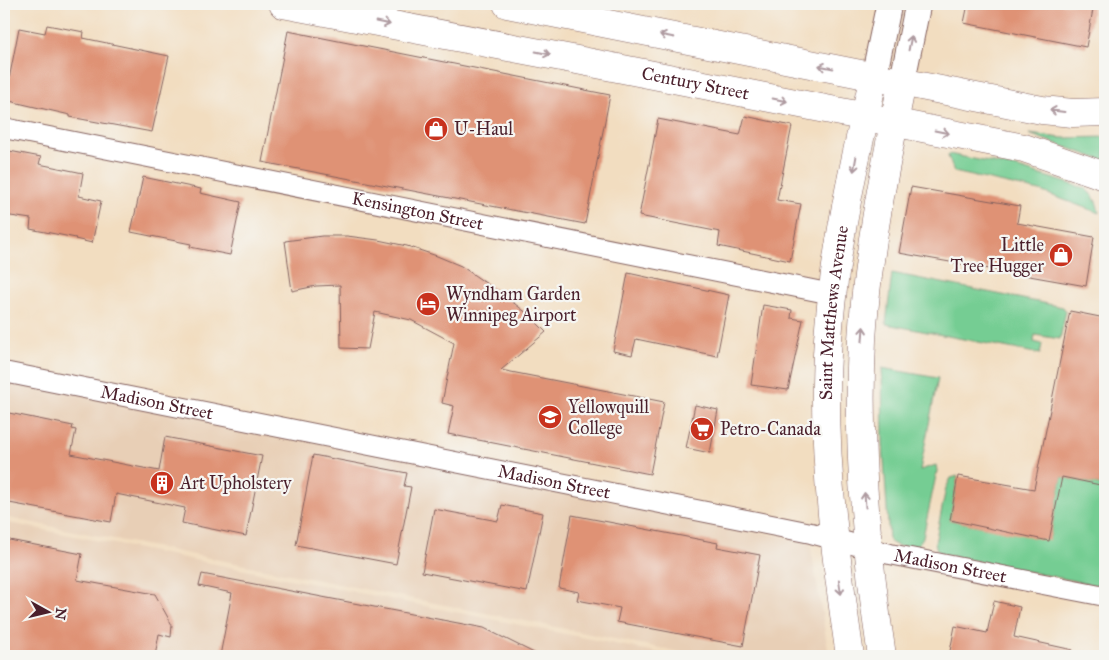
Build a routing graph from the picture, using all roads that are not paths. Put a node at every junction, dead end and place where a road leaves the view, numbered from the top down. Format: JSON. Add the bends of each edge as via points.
{"nodes":[{"id":1,"x":284,"y":4,"type":"edge"},
{"id":2,"x":506,"y":4,"type":"edge"},
{"id":3,"x":889,"y":4,"type":"edge"},
{"id":4,"x":918,"y":4,"type":"edge"},
{"id":5,"x":874,"y":76,"type":"junction"},
{"id":6,"x":902,"y":83,"type":"junction"},
{"id":7,"x":1105,"y":112,"type":"edge"},
{"id":8,"x":864,"y":117,"type":"junction"},
{"id":9,"x":894,"y":123,"type":"junction"},
{"id":10,"x":4,"y":128,"type":"edge"},
{"id":11,"x":1105,"y":176,"type":"edge"},
{"id":12,"x":832,"y":294,"type":"junction"},
{"id":13,"x":4,"y":372,"type":"edge"},
{"id":14,"x":833,"y":539,"type":"junction"},
{"id":15,"x":869,"y":548,"type":"junction"},
{"id":16,"x":1105,"y":596,"type":"edge"},
{"id":17,"x":850,"y":656,"type":"edge"},
{"id":18,"x":882,"y":656,"type":"edge"}],
"edges":[{"from":1,"to":8,"type":"main road","name":"Century Street","one_way":true},
{"from":5,"to":2,"type":"main road","one_way":true},
{"from":3,"to":5,"type":"street","name":"Saint Matthews Avenue"},
{"from":6,"to":4,"type":"street","name":"Saint Matthews Avenue","one_way":true},
{"from":5,"to":6,"type":"main road"},
{"from":5,"to":8,"type":"main road","name":"Saint Matthews Avenue"},
{"from":7,"to":6,"type":"main road","one_way":true,"via":[[1042,110]]},
{"from":6,"to":9,"type":"main road","name":"Saint Matthews Avenue"},
{"from":8,"to":9,"type":"main road","name":"Century Street"},
{"from":8,"to":12,"type":"main road","name":"Saint Matthews Avenue","one_way":true},
{"from":9,"to":11,"type":"main road","name":"Century Street","one_way":true,"via":[[1024,148]]},
{"from":15,"to":9,"type":"main road","name":"Saint Matthews Avenue","one_way":true,"via":[[862,447],[862,339],[872,249]]},
{"from":10,"to":12,"type":"street","name":"Kensington Street"},
{"from":12,"to":14,"type":"main road","name":"Saint Matthews Avenue","via":[[826,385]]},
{"from":13,"to":14,"type":"street","name":"Madison Street"},
{"from":14,"to":15,"type":"street","name":"Madison Street"},
{"from":14,"to":17,"type":"main road","name":"Saint Matthews Avenue","one_way":true},
{"from":15,"to":16,"type":"street","name":"Madison Street"},
{"from":15,"to":18,"type":"main road","name":"Saint Matthews Avenue"}]}
